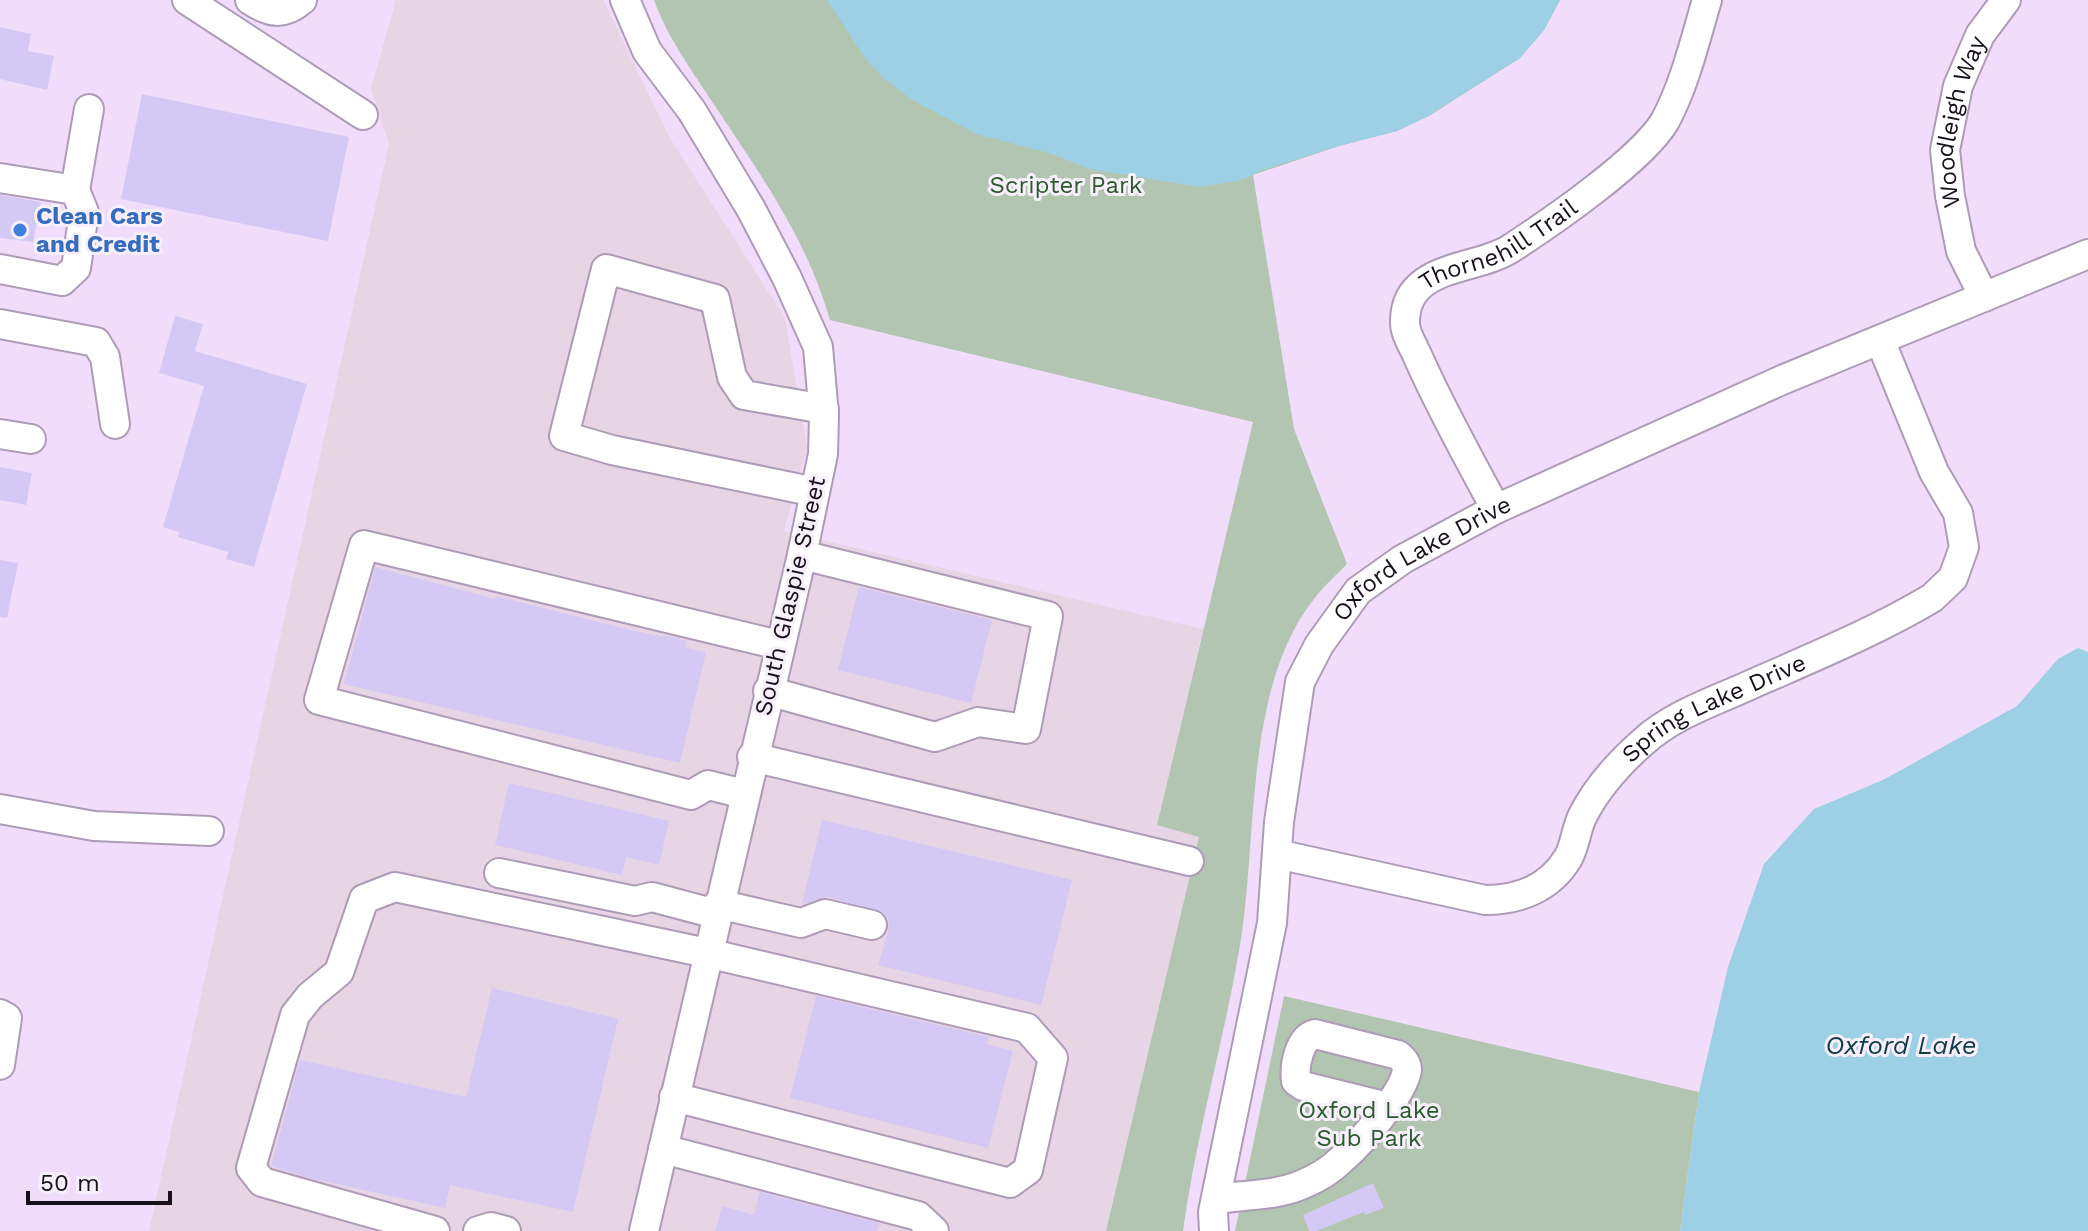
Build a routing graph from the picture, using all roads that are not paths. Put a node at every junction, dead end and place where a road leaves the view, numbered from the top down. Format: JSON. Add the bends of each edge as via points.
{"nodes":[{"id":1,"x":187,"y":0,"type":"edge"},
{"id":2,"x":250,"y":0,"type":"edge"},
{"id":3,"x":302,"y":0,"type":"edge"},
{"id":4,"x":625,"y":0,"type":"edge"},
{"id":5,"x":1707,"y":0,"type":"edge"},
{"id":6,"x":2006,"y":0,"type":"edge"},
{"id":7,"x":89,"y":109,"type":"dead end"},
{"id":8,"x":363,"y":115,"type":"dead end"},
{"id":9,"x":0,"y":178,"type":"edge"},
{"id":10,"x":75,"y":190,"type":"junction"},
{"id":11,"x":2088,"y":254,"type":"edge"},
{"id":12,"x":0,"y":269,"type":"edge"},
{"id":13,"x":1984,"y":297,"type":"junction"},
{"id":14,"x":0,"y":324,"type":"edge"},
{"id":15,"x":1880,"y":340,"type":"junction"},
{"id":16,"x":824,"y":409,"type":"junction"},
{"id":17,"x":115,"y":424,"type":"dead end"},
{"id":18,"x":0,"y":434,"type":"edge"},
{"id":19,"x":31,"y":439,"type":"dead end"},
{"id":20,"x":815,"y":492,"type":"junction"},
{"id":21,"x":1496,"y":509,"type":"junction"},
{"id":22,"x":802,"y":555,"type":"junction"},
{"id":23,"x":779,"y":645,"type":"junction"},
{"id":24,"x":768,"y":691,"type":"junction"},
{"id":25,"x":752,"y":757,"type":"junction"},
{"id":26,"x":744,"y":794,"type":"junction"},
{"id":27,"x":0,"y":809,"type":"edge"},
{"id":28,"x":209,"y":831,"type":"dead end"},
{"id":29,"x":1277,"y":854,"type":"junction"},
{"id":30,"x":1189,"y":861,"type":"dead end"},
{"id":31,"x":499,"y":873,"type":"dead end"},
{"id":32,"x":717,"y":909,"type":"junction"},
{"id":33,"x":872,"y":925,"type":"dead end"},
{"id":34,"x":707,"y":953,"type":"junction"},
{"id":35,"x":0,"y":1014,"type":"edge"},
{"id":36,"x":0,"y":1065,"type":"edge"},
{"id":37,"x":674,"y":1097,"type":"junction"},
{"id":38,"x":1388,"y":1107,"type":"dead end"},
{"id":39,"x":663,"y":1149,"type":"junction"},
{"id":40,"x":1216,"y":1199,"type":"junction"},
{"id":41,"x":435,"y":1231,"type":"edge"},
{"id":42,"x":478,"y":1231,"type":"edge"},
{"id":43,"x":506,"y":1231,"type":"edge"},
{"id":44,"x":644,"y":1231,"type":"edge"},
{"id":45,"x":934,"y":1231,"type":"edge"},
{"id":46,"x":1214,"y":1231,"type":"edge"}],
"edges":[{"from":1,"to":8,"type":"street"},
{"from":2,"to":3,"type":"street","via":[[278,13]]},
{"from":4,"to":16,"type":"street","name":"South Glaspie Street","via":[[647,51],[692,111],[787,278],[818,347]]},
{"from":5,"to":21,"type":"street","name":"Thornehill Trail","via":[[1664,122],[1634,157],[1509,250],[1432,276],[1412,296],[1404,327]]},
{"from":6,"to":13,"type":"street","name":"Woodleigh Way","via":[[1980,35],[1958,86],[1945,150],[1961,251]]},
{"from":7,"to":10,"type":"street"},
{"from":9,"to":10,"type":"street"},
{"from":10,"to":12,"type":"street","via":[[84,212],[76,268],[62,281]]},
{"from":11,"to":13,"type":"street","name":"Oxford Lake Drive"},
{"from":13,"to":15,"type":"street","name":"Oxford Lake Drive"},
{"from":14,"to":17,"type":"street","via":[[96,342],[105,357]]},
{"from":15,"to":21,"type":"street","name":"Oxford Lake Drive"},
{"from":15,"to":29,"type":"street","name":"Spring Lake Drive","via":[[1934,472],[1958,513],[1964,547],[1953,578],[1932,598],[1688,713],[1644,740],[1602,784],[1581,818],[1568,857],[1549,881],[1521,896],[1485,900]]},
{"from":16,"to":20,"type":"street","name":"South Glaspie Street"},
{"from":16,"to":20,"type":"street","via":[[744,395],[732,377],[715,299],[606,269],[564,436]]},
{"from":18,"to":19,"type":"street"},
{"from":20,"to":22,"type":"street","name":"South Glaspie Street"},
{"from":21,"to":29,"type":"street","name":"Oxford Lake Drive","via":[[1403,559],[1358,591],[1319,645],[1300,682]]},
{"from":22,"to":23,"type":"street","name":"South Glaspie Street"},
{"from":22,"to":24,"type":"street","via":[[1048,616],[1026,729],[978,722],[935,737]]},
{"from":23,"to":24,"type":"street","name":"South Glaspie Street"},
{"from":23,"to":26,"type":"street","via":[[364,545],[319,700],[691,795],[708,785]]},
{"from":24,"to":25,"type":"street","name":"South Glaspie Street"},
{"from":25,"to":26,"type":"street","name":"South Glaspie Street"},
{"from":25,"to":30,"type":"street"},
{"from":26,"to":32,"type":"street","name":"South Glaspie Street"},
{"from":27,"to":28,"type":"street","via":[[94,826]]},
{"from":29,"to":40,"type":"street","name":"Oxford Lake Drive","via":[[1272,923]]},
{"from":31,"to":32,"type":"street","via":[[635,901],[652,897]]},
{"from":32,"to":33,"type":"street","via":[[801,923],[825,914]]},
{"from":32,"to":34,"type":"street","name":"South Glaspie Street"},
{"from":34,"to":37,"type":"street","name":"South Glaspie Street"},
{"from":34,"to":37,"type":"street","via":[[1027,1028],[1053,1058],[1028,1170],[1010,1183]]},
{"from":34,"to":41,"type":"street","via":[[395,887],[364,899],[339,972],[295,1015],[251,1168],[262,1182]]},
{"from":35,"to":36,"type":"street","via":[[7,1018]]},
{"from":37,"to":39,"type":"street","name":"South Glaspie Street"},
{"from":38,"to":40,"type":"street","via":[[1329,1170],[1284,1190]]},
{"from":39,"to":44,"type":"street","name":"South Glaspie Street"},
{"from":39,"to":45,"type":"street","via":[[918,1216]]},
{"from":40,"to":46,"type":"street","name":"Oxford Lake Drive"},
{"from":42,"to":43,"type":"street"}]}
